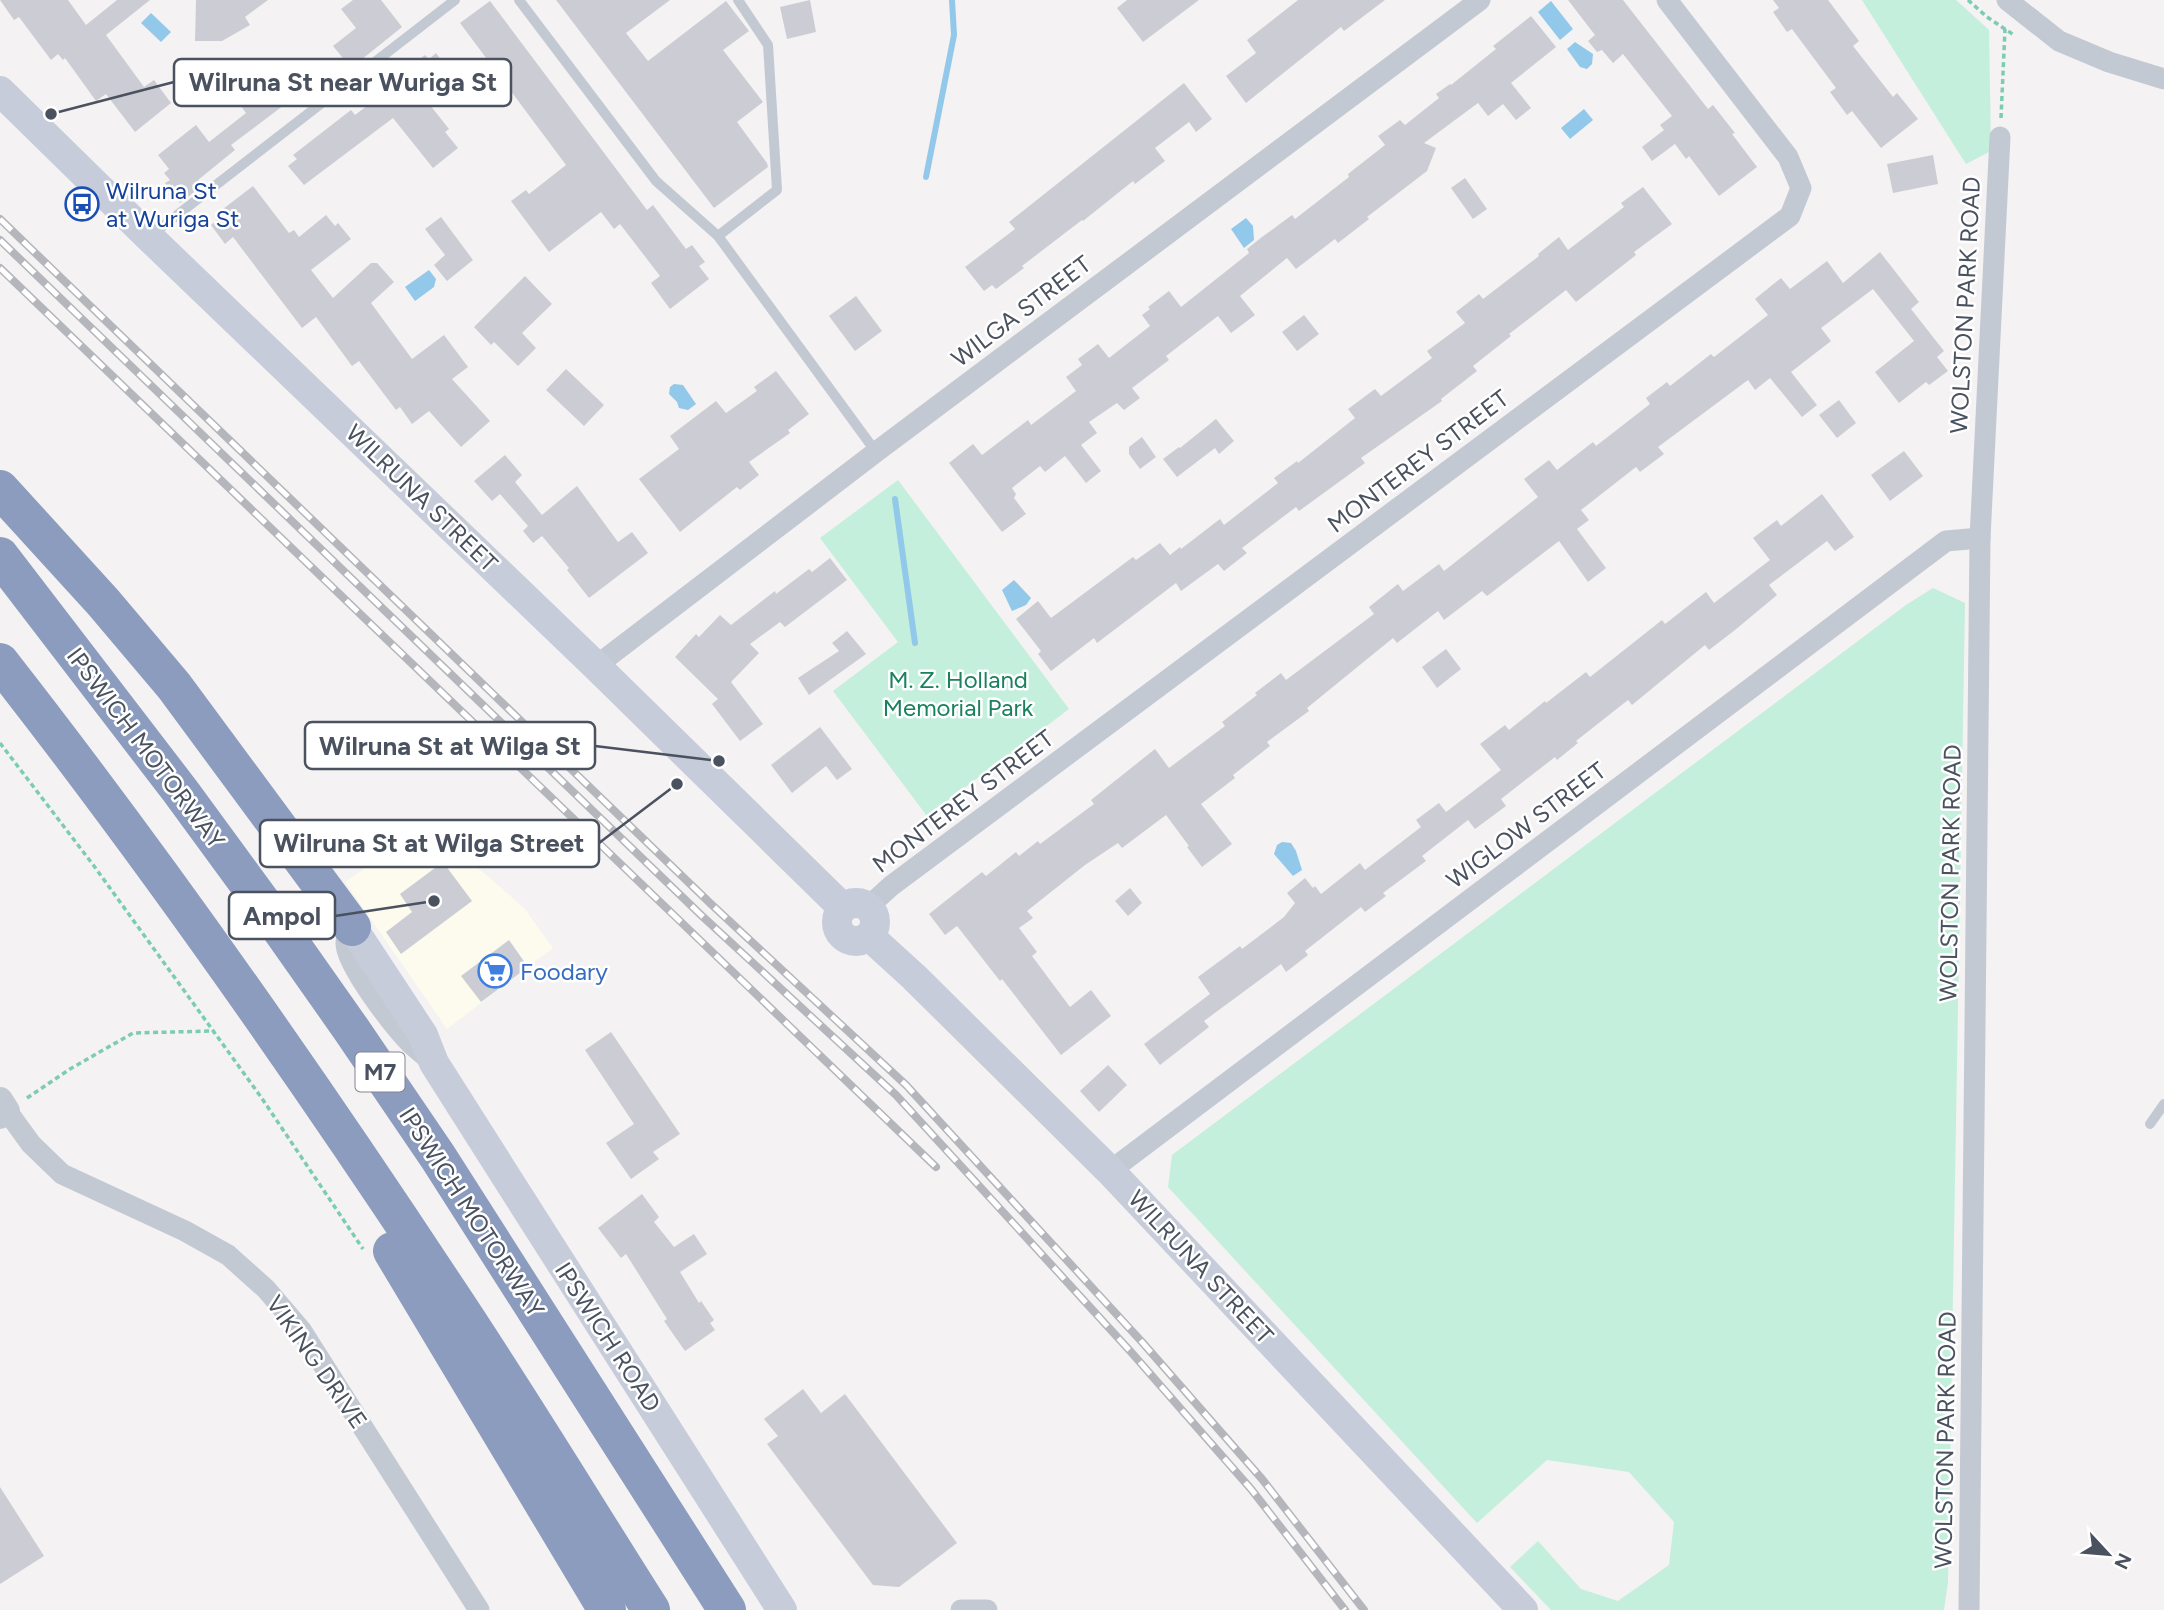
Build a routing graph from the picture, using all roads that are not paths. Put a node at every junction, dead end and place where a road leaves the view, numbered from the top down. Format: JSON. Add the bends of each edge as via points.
{"nodes":[{"id":1,"x":455,"y":0,"type":"edge"},
{"id":2,"x":519,"y":0,"type":"edge"},
{"id":3,"x":738,"y":0,"type":"edge"},
{"id":4,"x":1480,"y":0,"type":"edge"},
{"id":5,"x":1667,"y":0,"type":"edge"},
{"id":6,"x":2007,"y":0,"type":"edge"},
{"id":7,"x":2164,"y":79,"type":"edge"},
{"id":8,"x":0,"y":91,"type":"edge"},
{"id":9,"x":2000,"y":137,"type":"road end"},
{"id":10,"x":718,"y":236,"type":"junction"},
{"id":11,"x":149,"y":237,"type":"junction"},
{"id":12,"x":876,"y":452,"type":"junction"},
{"id":13,"x":0,"y":489,"type":"edge"},
{"id":14,"x":1980,"y":538,"type":"junction"},
{"id":15,"x":0,"y":556,"type":"edge"},
{"id":16,"x":0,"y":662,"type":"edge"},
{"id":17,"x":596,"y":666,"type":"junction"},
{"id":18,"x":860,"y":917,"type":"junction"},
{"id":19,"x":352,"y":927,"type":"joint"},
{"id":20,"x":2164,"y":1104,"type":"edge"},
{"id":21,"x":3,"y":1109,"type":"edge"},
{"id":22,"x":2150,"y":1124,"type":"dead end"},
{"id":23,"x":1110,"y":1171,"type":"junction"},
{"id":24,"x":385,"y":1197,"type":"junction"},
{"id":25,"x":479,"y":1610,"type":"edge"},
{"id":26,"x":607,"y":1610,"type":"edge"},
{"id":27,"x":651,"y":1610,"type":"edge"},
{"id":28,"x":727,"y":1610,"type":"edge"},
{"id":29,"x":782,"y":1610,"type":"edge"},
{"id":30,"x":961,"y":1610,"type":"edge"},
{"id":31,"x":987,"y":1610,"type":"edge"},
{"id":32,"x":1523,"y":1610,"type":"edge"},
{"id":33,"x":1969,"y":1610,"type":"edge"}],
"edges":[{"from":1,"to":11,"type":"lane"},
{"from":2,"to":10,"type":"lane","via":[[656,181]]},
{"from":3,"to":10,"type":"lane","via":[[768,45],[777,190]]},
{"from":4,"to":12,"type":"street","name":"WILGA STREET"},
{"from":5,"to":18,"type":"street","name":"MONTEREY STREET","via":[[1788,158],[1801,188],[1790,216],[902,878]]},
{"from":6,"to":7,"type":"street","via":[[2059,41]]},
{"from":8,"to":11,"type":"main road","name":"WILRUNA STREET"},
{"from":9,"to":14,"type":"street","name":"WOLSTON PARK ROAD"},
{"from":10,"to":12,"type":"lane"},
{"from":11,"to":17,"type":"main road","name":"WILRUNA STREET"},
{"from":12,"to":17,"type":"street","name":"WILGA STREET"},
{"from":13,"to":19,"type":"highway","via":[[174,686]]},
{"from":14,"to":23,"type":"street","name":"WIGLOW STREET","via":[[1946,541]]},
{"from":14,"to":33,"type":"street","name":"WOLSTON PARK ROAD"},
{"from":15,"to":28,"type":"highway","name":"IPSWICH MOTORWAY","number":"M7","via":[[181,792],[351,1029]]},
{"from":16,"to":24,"type":"highway","number":"M7","via":[[158,870]]},
{"from":17,"to":18,"type":"main road","name":"WILRUNA STREET"},
{"from":18,"to":23,"type":"main road","name":"WILRUNA STREET","via":[[914,977]]},
{"from":19,"to":29,"type":"main road","name":"IPSWICH ROAD"},
{"from":20,"to":22,"type":"lane"},
{"from":21,"to":25,"type":"street","name":"VIKING DRIVE","via":[[62,1174],[207,1243],[266,1289],[301,1330]]},
{"from":23,"to":32,"type":"main road","name":"WILRUNA STREET"},
{"from":24,"to":26,"type":"highway","via":[[388,1245]]},
{"from":24,"to":27,"type":"highway","number":"M7"},
{"from":30,"to":31,"type":"street"}]}
